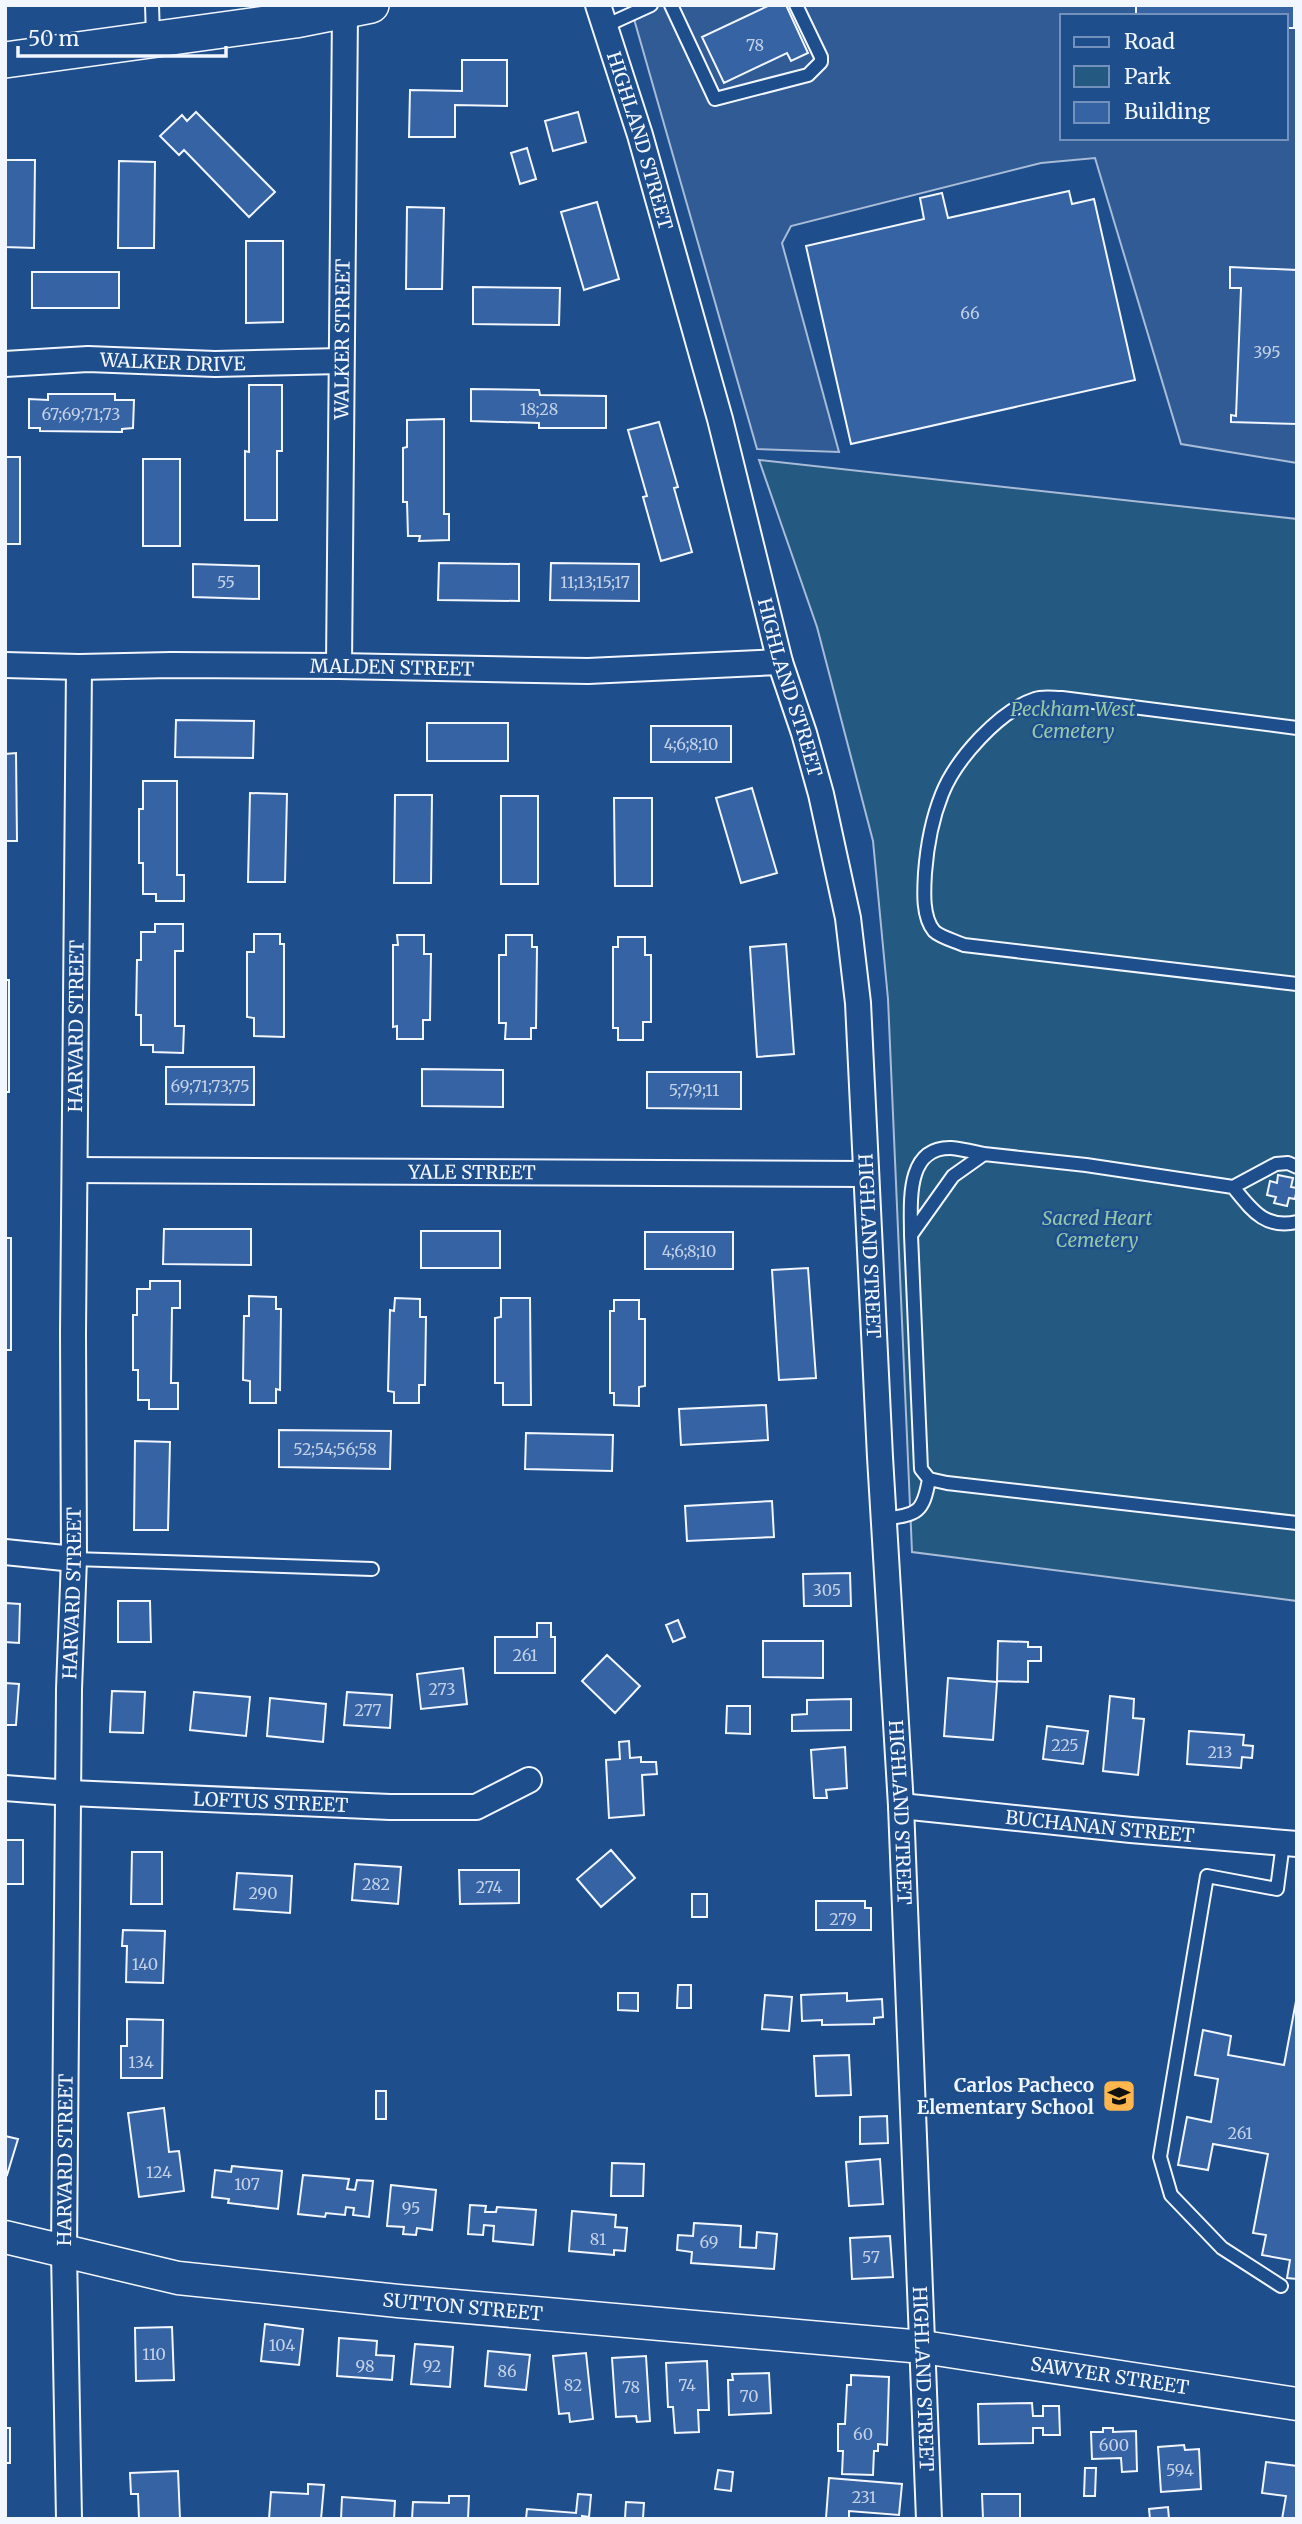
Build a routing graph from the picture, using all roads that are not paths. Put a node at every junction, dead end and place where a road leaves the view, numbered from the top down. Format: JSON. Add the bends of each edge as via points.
{"nodes":[{"id":1,"x":651,"y":5,"type":"edge"},
{"id":2,"x":671,"y":5,"type":"edge"},
{"id":3,"x":796,"y":5,"type":"edge"},
{"id":4,"x":358,"y":8,"type":"edge"},
{"id":5,"x":601,"y":16,"type":"edge"},
{"id":6,"x":153,"y":22,"type":"edge"},
{"id":7,"x":5,"y":60,"type":"edge"},
{"id":8,"x":341,"y":361,"type":"junction"},
{"id":9,"x":5,"y":364,"type":"edge"},
{"id":10,"x":780,"y":662,"type":"junction"},
{"id":11,"x":5,"y":665,"type":"edge"},
{"id":12,"x":339,"y":666,"type":"junction"},
{"id":13,"x":79,"y":667,"type":"junction"},
{"id":14,"x":1297,"y":728,"type":"edge"},
{"id":15,"x":1297,"y":984,"type":"edge"},
{"id":16,"x":984,"y":1154,"type":"junction"},
{"id":17,"x":1297,"y":1167,"type":"edge"},
{"id":18,"x":76,"y":1170,"type":"junction"},
{"id":19,"x":865,"y":1174,"type":"junction"},
{"id":20,"x":1233,"y":1187,"type":"junction"},
{"id":21,"x":1297,"y":1222,"type":"edge"},
{"id":22,"x":911,"y":1235,"type":"junction"},
{"id":23,"x":929,"y":1479,"type":"junction"},
{"id":24,"x":884,"y":1519,"type":"junction"},
{"id":25,"x":1297,"y":1522,"type":"edge"},
{"id":26,"x":5,"y":1552,"type":"edge"},
{"id":27,"x":74,"y":1559,"type":"junction"},
{"id":28,"x":372,"y":1569,"type":"dead end"},
{"id":29,"x":529,"y":1780,"type":"dead end"},
{"id":30,"x":5,"y":1788,"type":"edge"},
{"id":31,"x":70,"y":1793,"type":"junction"},
{"id":32,"x":901,"y":1806,"type":"junction"},
{"id":33,"x":1290,"y":1844,"type":"edge"},
{"id":34,"x":5,"y":2238,"type":"edge"},
{"id":35,"x":64,"y":2252,"type":"junction"},
{"id":36,"x":1281,"y":2286,"type":"dead end"},
{"id":37,"x":923,"y":2347,"type":"junction"},
{"id":38,"x":1297,"y":2404,"type":"edge"},
{"id":39,"x":69,"y":2519,"type":"edge"},
{"id":40,"x":929,"y":2519,"type":"edge"}],
"edges":[{"from":1,"to":5,"type":"lane"},
{"from":2,"to":3,"type":"lane","via":[[715,99],[808,75],[821,61]]},
{"from":4,"to":6,"type":"main road"},
{"from":4,"to":8,"type":"street","name":"WALKER STREET"},
{"from":5,"to":10,"type":"street","name":"HIGHLAND STREET","via":[[640,135],[720,419]]},
{"from":6,"to":7,"type":"main road"},
{"from":8,"to":9,"type":"street","name":"WALKER DRIVE","via":[[215,364],[88,359]]},
{"from":8,"to":12,"type":"street","name":"WALKER STREET"},
{"from":10,"to":12,"type":"street","name":"MALDEN STREET","via":[[588,671]]},
{"from":10,"to":19,"type":"street","name":"HIGHLAND STREET","via":[[821,794],[848,918],[858,1003]]},
{"from":11,"to":13,"type":"street","name":"MALDEN STREET"},
{"from":12,"to":13,"type":"street","name":"MALDEN STREET"},
{"from":13,"to":18,"type":"street","name":"HARVARD STREET"},
{"from":14,"to":15,"type":"lane","via":[[1037,698],[990,727],[943,792],[933,823],[924,891],[934,931],[964,944]]},
{"from":16,"to":20,"type":"lane"},
{"from":16,"to":22,"type":"lane","via":[[953,1176]]},
{"from":16,"to":22,"type":"lane","via":[[939,1149],[919,1163],[911,1184]]},
{"from":17,"to":20,"type":"lane","via":[[1276,1164]]},
{"from":18,"to":19,"type":"street","name":"YALE STREET"},
{"from":18,"to":27,"type":"street","name":"HARVARD STREET"},
{"from":19,"to":24,"type":"street","name":"HIGHLAND STREET"},
{"from":20,"to":21,"type":"lane","via":[[1265,1219],[1279,1224]]},
{"from":22,"to":23,"type":"lane","via":[[921,1469]]},
{"from":23,"to":24,"type":"lane","via":[[920,1510]]},
{"from":23,"to":25,"type":"lane"},
{"from":24,"to":32,"type":"street","name":"HIGHLAND STREET"},
{"from":26,"to":27,"type":"street"},
{"from":27,"to":28,"type":"lane"},
{"from":27,"to":31,"type":"street","name":"HARVARD STREET"},
{"from":29,"to":31,"type":"street","name":"LOFTUS STREET","via":[[476,1807]]},
{"from":30,"to":31,"type":"street","name":"LOFTUS STREET"},
{"from":31,"to":35,"type":"street","name":"HARVARD STREET"},
{"from":32,"to":33,"type":"street","name":"BUCHANAN STREET"},
{"from":32,"to":37,"type":"street","name":"HIGHLAND STREET"},
{"from":33,"to":36,"type":"lane","via":[[1277,1889],[1207,1876],[1160,2157],[1171,2195],[1222,2248]]},
{"from":34,"to":35,"type":"street","name":"SUTTON STREET"},
{"from":35,"to":37,"type":"street","name":"SUTTON STREET","via":[[192,2279]]},
{"from":35,"to":39,"type":"street","name":"HARVARD STREET"},
{"from":37,"to":38,"type":"street","name":"SAWYER STREET"},
{"from":37,"to":40,"type":"street","name":"HIGHLAND STREET"}]}
